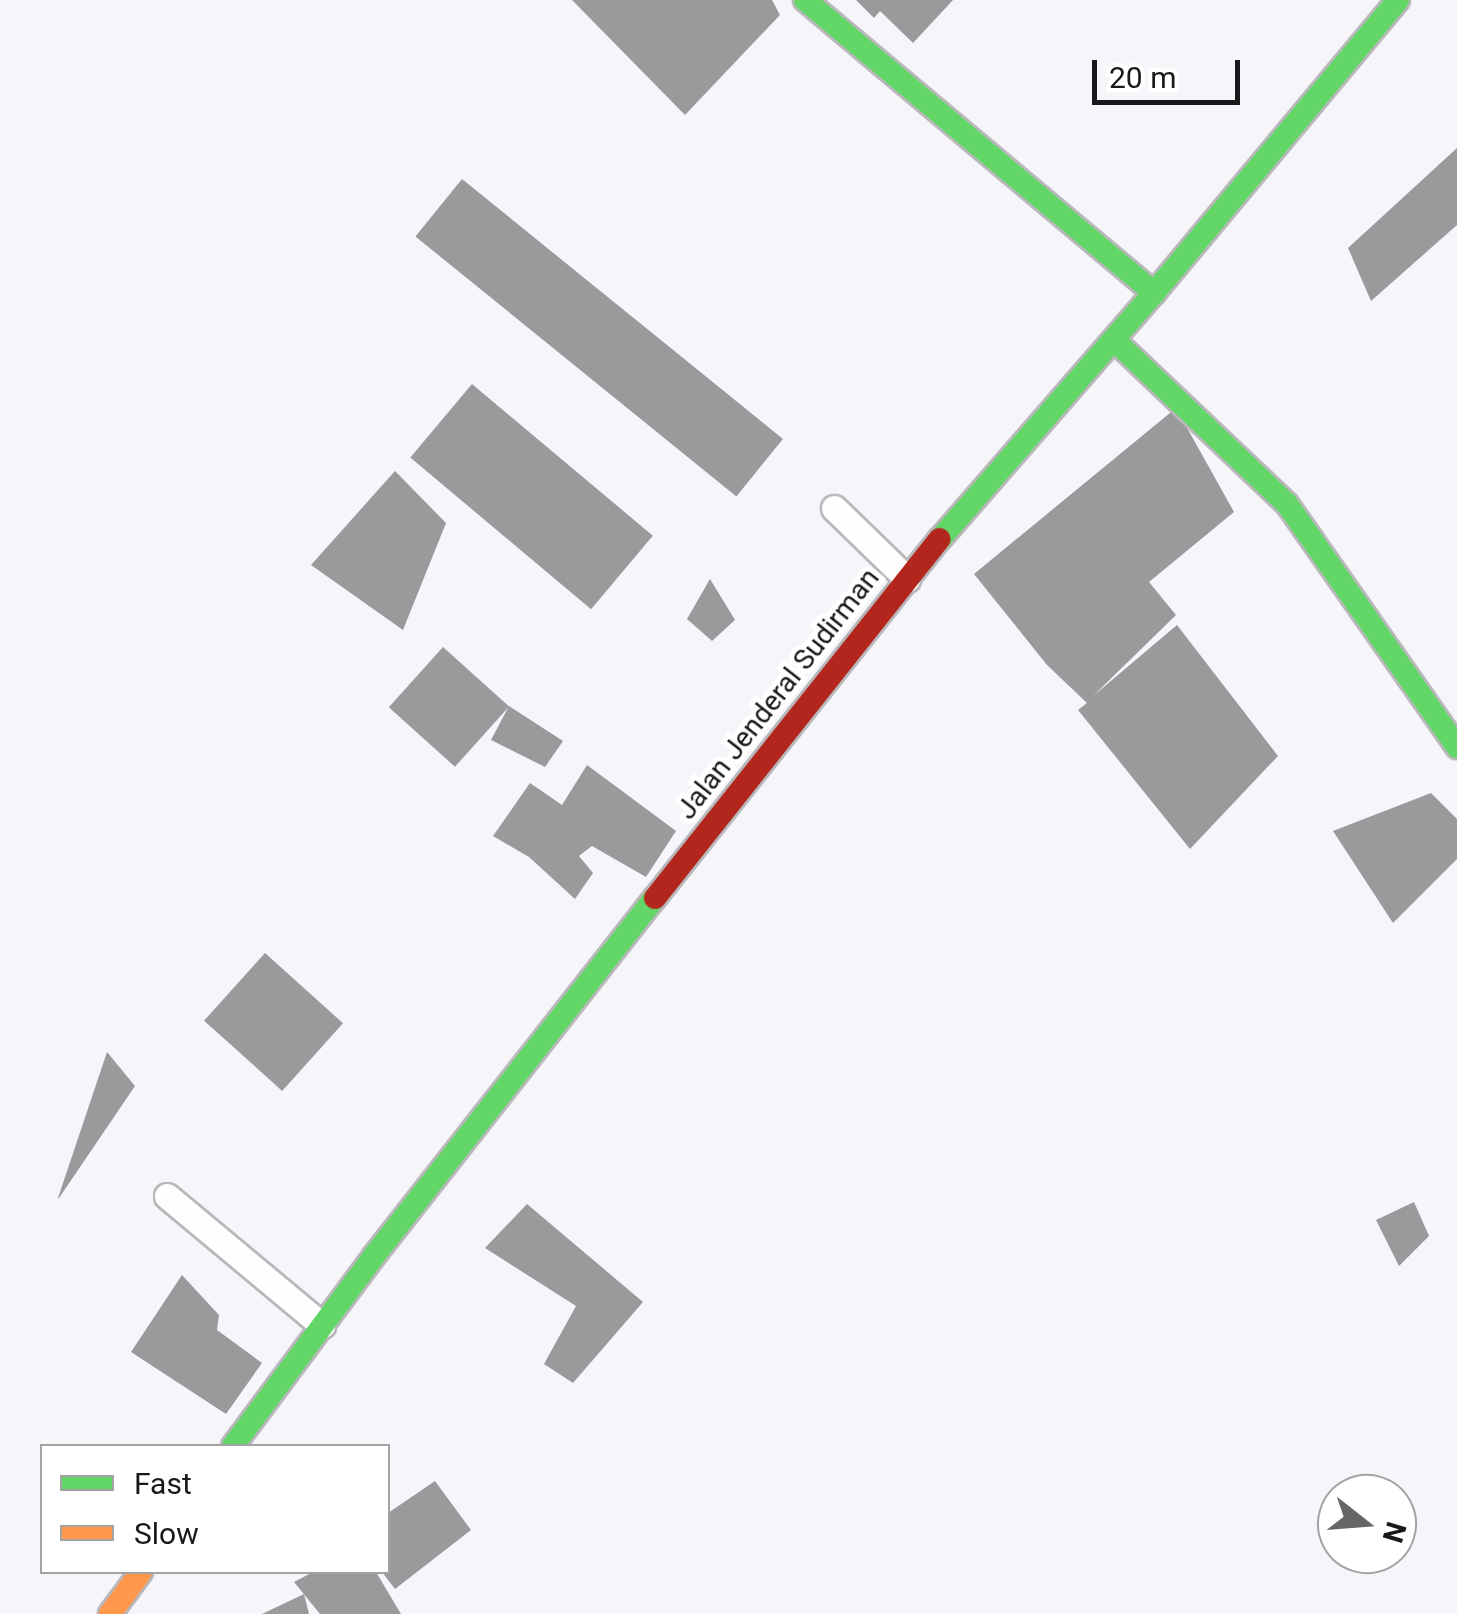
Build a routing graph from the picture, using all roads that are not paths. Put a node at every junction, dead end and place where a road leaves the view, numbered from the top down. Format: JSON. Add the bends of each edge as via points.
{"nodes":[{"id":1,"x":806,"y":0,"type":"edge"},
{"id":2,"x":1398,"y":0,"type":"edge"},
{"id":3,"x":1154,"y":293,"type":"junction"},
{"id":4,"x":1114,"y":340,"type":"junction"},
{"id":5,"x":834,"y":508,"type":"dead end"},
{"id":6,"x":907,"y":579,"type":"junction"},
{"id":7,"x":1457,"y":746,"type":"edge"},
{"id":8,"x":168,"y":1196,"type":"dead end"},
{"id":9,"x":322,"y":1325,"type":"junction"},
{"id":10,"x":234,"y":1444,"type":"edge"},
{"id":11,"x":140,"y":1574,"type":"edge"},
{"id":12,"x":110,"y":1614,"type":"edge"}],
"edges":[{"from":1,"to":3,"type":"main road"},
{"from":2,"to":3,"type":"main road","name":"Jalan Jenderal Sudirman"},
{"from":3,"to":4,"type":"main road","name":"Jalan Jenderal Sudirman"},
{"from":4,"to":6,"type":"main road","name":"Jalan Jenderal Sudirman"},
{"from":4,"to":7,"type":"main road","via":[[1287,504]]},
{"from":5,"to":6,"type":"lane"},
{"from":6,"to":9,"type":"main road","name":"Jalan Jenderal Sudirman"},
{"from":8,"to":9,"type":"lane"},
{"from":9,"to":10,"type":"main road","name":"Jalan Jenderal Sudirman"},
{"from":11,"to":12,"type":"main road"}]}
